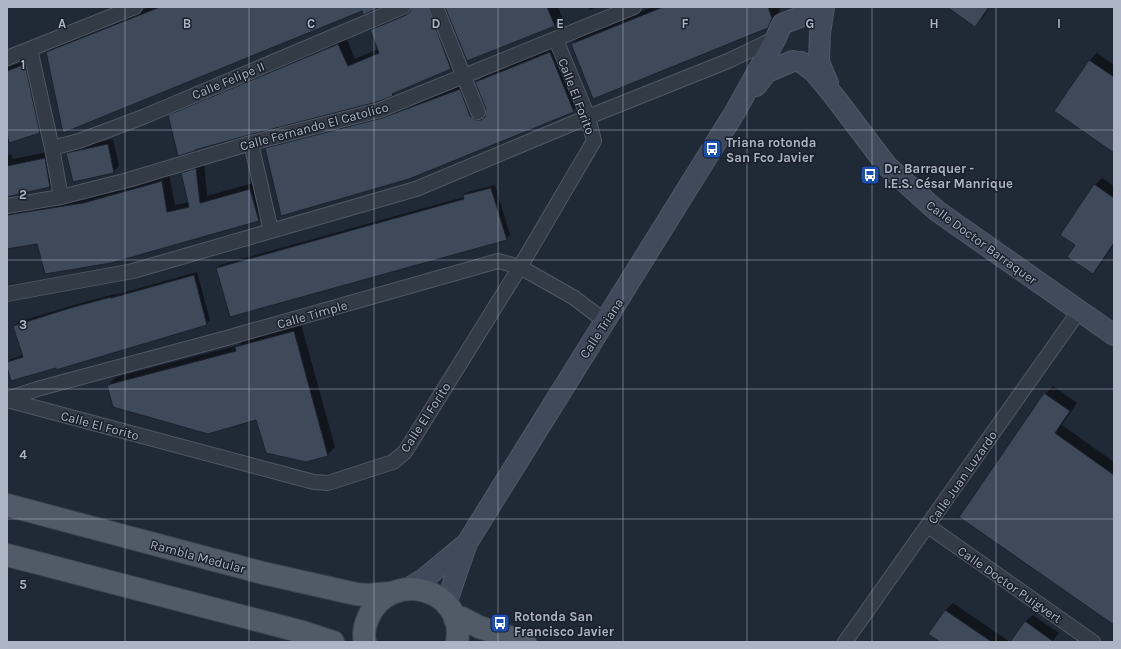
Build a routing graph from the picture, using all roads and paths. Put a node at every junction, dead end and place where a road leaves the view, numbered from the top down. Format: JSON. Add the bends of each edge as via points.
{"nodes":[{"id":1,"x":402,"y":7,"type":"edge"},
{"id":2,"x":436,"y":7,"type":"edge"},
{"id":3,"x":634,"y":7,"type":"edge"},
{"id":4,"x":824,"y":7,"type":"edge"},
{"id":5,"x":127,"y":8,"type":"edge"},
{"id":6,"x":789,"y":17,"type":"edge"},
{"id":7,"x":820,"y":39,"type":"junction"},
{"id":8,"x":556,"y":40,"type":"junction"},
{"id":9,"x":30,"y":49,"type":"junction"},
{"id":10,"x":7,"y":58,"type":"edge"},
{"id":11,"x":797,"y":61,"type":"junction"},
{"id":12,"x":463,"y":75,"type":"junction"},
{"id":13,"x":834,"y":96,"type":"junction"},
{"id":14,"x":478,"y":112,"type":"dead end"},
{"id":15,"x":735,"y":112,"type":"junction"},
{"id":16,"x":588,"y":117,"type":"junction"},
{"id":17,"x":251,"y":143,"type":"junction"},
{"id":18,"x":52,"y":148,"type":"junction"},
{"id":19,"x":61,"y":197,"type":"junction"},
{"id":20,"x":7,"y":206,"type":"edge"},
{"id":21,"x":271,"y":231,"type":"junction"},
{"id":22,"x":520,"y":267,"type":"junction"},
{"id":23,"x":7,"y":294,"type":"edge"},
{"id":24,"x":1079,"y":311,"type":"junction"},
{"id":25,"x":605,"y":321,"type":"junction"},
{"id":26,"x":1114,"y":335,"type":"edge"},
{"id":27,"x":7,"y":400,"type":"edge"},
{"id":28,"x":7,"y":505,"type":"edge"},
{"id":29,"x":928,"y":526,"type":"junction"},
{"id":30,"x":467,"y":543,"type":"junction"},
{"id":31,"x":7,"y":555,"type":"edge"},
{"id":32,"x":400,"y":591,"type":"junction"},
{"id":33,"x":451,"y":611,"type":"junction"},
{"id":34,"x":333,"y":642,"type":"edge"},
{"id":35,"x":365,"y":642,"type":"edge"},
{"id":36,"x":457,"y":642,"type":"edge"},
{"id":37,"x":525,"y":642,"type":"edge"},
{"id":38,"x":845,"y":642,"type":"edge"},
{"id":39,"x":1093,"y":642,"type":"edge"}],
"edges":[{"from":1,"to":18,"type":"street","name":"Calle Felipe II","via":[[143,117],[79,141]]},
{"from":2,"to":12,"type":"street"},
{"from":3,"to":8,"type":"street","name":"Calle Fernando El Catolico"},
{"from":4,"to":7,"type":"main road","name":"Calle Doctor Barraquer"},
{"from":5,"to":9,"type":"street"},
{"from":6,"to":7,"type":"main road","via":[[813,22]]},
{"from":6,"to":11,"type":"main road","via":[[781,52]]},
{"from":6,"to":15,"type":"main road","name":"Calle Triana"},
{"from":6,"to":16,"type":"street","via":[[728,61]]},
{"from":7,"to":11,"type":"main road","via":[[814,56]]},
{"from":7,"to":13,"type":"main road","name":"Calle Doctor Barraquer","via":[[819,62]]},
{"from":8,"to":12,"type":"street","name":"Calle Fernando El Catolico"},
{"from":8,"to":16,"type":"street","name":"Calle El Forito"},
{"from":9,"to":10,"type":"street"},
{"from":9,"to":18,"type":"street"},
{"from":11,"to":13,"type":"main road","name":"Calle Doctor Barraquer","via":[[814,72]]},
{"from":11,"to":15,"type":"main road","name":"Calle Triana","via":[[767,72]]},
{"from":12,"to":14,"type":"street"},
{"from":12,"to":17,"type":"street","name":"Calle Fernando El Catolico","via":[[380,110]]},
{"from":13,"to":24,"type":"main road","name":"Calle Doctor Barraquer","via":[[887,166],[937,211]]},
{"from":15,"to":25,"type":"main road","name":"Calle Triana"},
{"from":16,"to":21,"type":"street","via":[[416,189]]},
{"from":16,"to":22,"type":"street","name":"Calle El Forito","via":[[594,141]]},
{"from":17,"to":19,"type":"street","name":"Calle Fernando El Catolico"},
{"from":17,"to":21,"type":"street"},
{"from":18,"to":19,"type":"street"},
{"from":19,"to":20,"type":"street","name":"Calle Fernando El Catolico"},
{"from":21,"to":23,"type":"street","via":[[132,271]]},
{"from":22,"to":25,"type":"street","name":"Calle Timple","via":[[573,297]]},
{"from":22,"to":27,"type":"street","name":"Calle Timple","via":[[498,261],[37,389]]},
{"from":22,"to":27,"type":"street","name":"Calle El Forito","via":[[405,452],[393,462],[328,483],[314,482]]},
{"from":24,"to":26,"type":"main road","name":"Calle Doctor Barraquer"},
{"from":24,"to":29,"type":"street","name":"Calle Juan Luzardo"},
{"from":25,"to":30,"type":"main road","name":"Calle Triana"},
{"from":28,"to":32,"type":"main road","name":"Rambla Medular","via":[[356,594]]},
{"from":29,"to":38,"type":"street","name":"Calle Juan Luzardo"},
{"from":29,"to":39,"type":"street","name":"Calle Doctor Puigvert"},
{"from":30,"to":32,"type":"main road","name":"Calle Triana","via":[[424,579]]},
{"from":30,"to":33,"type":"main road","name":"Calle Triana"},
{"from":31,"to":34,"type":"main road"},
{"from":32,"to":33,"type":"main road","name":"Rambla Medular","via":[[428,591],[438,596]]},
{"from":32,"to":35,"type":"main road","via":[[380,600],[371,611],[366,624]]},
{"from":33,"to":36,"type":"main road","via":[[458,635]]},
{"from":33,"to":37,"type":"main road","via":[[479,627]]}]}
